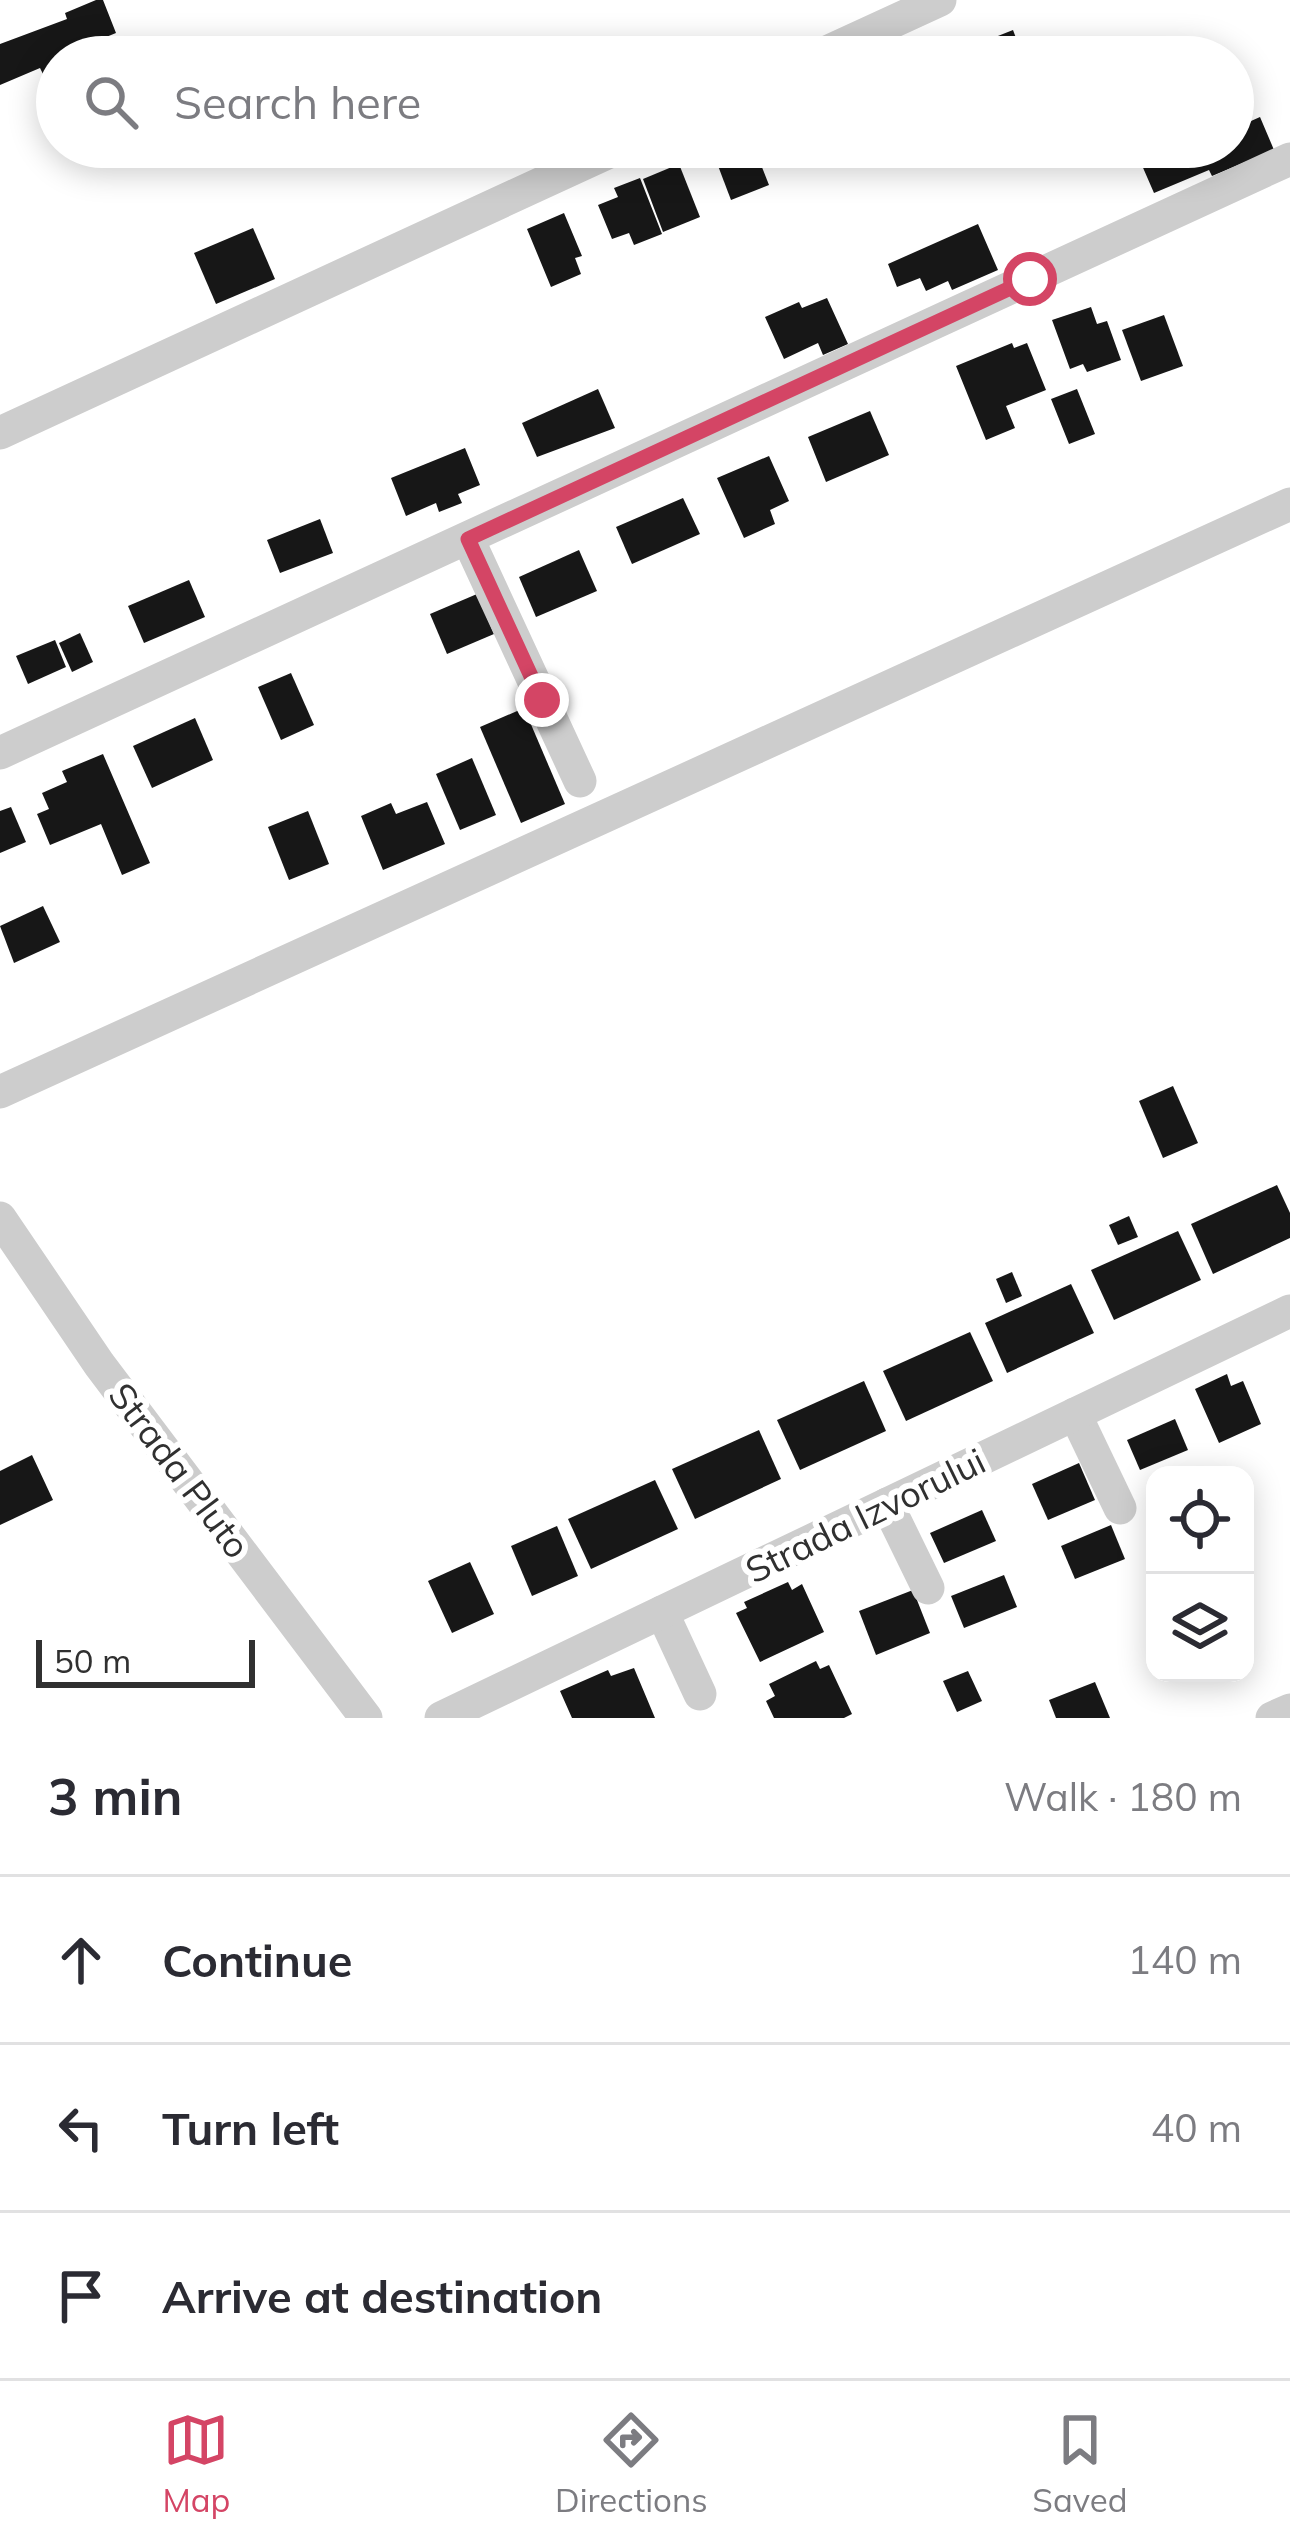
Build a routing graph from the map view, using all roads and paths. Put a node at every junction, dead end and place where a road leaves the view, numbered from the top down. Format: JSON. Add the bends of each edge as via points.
{"nodes":[{"id":1,"x":940,"y":0,"type":"edge"},
{"id":2,"x":862,"y":36,"type":"edge"},
{"id":3,"x":1290,"y":159,"type":"edge"},
{"id":4,"x":574,"y":168,"type":"edge"},
{"id":5,"x":0,"y":433,"type":"edge"},
{"id":6,"x":1290,"y":504,"type":"edge"},
{"id":7,"x":468,"y":539,"type":"junction"},
{"id":8,"x":0,"y":753,"type":"edge"},
{"id":9,"x":580,"y":781,"type":"dead end"},
{"id":10,"x":0,"y":1092,"type":"edge"},
{"id":11,"x":0,"y":1218,"type":"edge"},
{"id":12,"x":1290,"y":1311,"type":"edge"},
{"id":13,"x":1075,"y":1414,"type":"junction"},
{"id":14,"x":887,"y":1504,"type":"junction"},
{"id":15,"x":1120,"y":1508,"type":"dead end"},
{"id":16,"x":928,"y":1588,"type":"dead end"},
{"id":17,"x":662,"y":1612,"type":"junction"},
{"id":18,"x":700,"y":1694,"type":"dead end"},
{"id":19,"x":1290,"y":1710,"type":"edge"},
{"id":20,"x":366,"y":1718,"type":"edge"},
{"id":21,"x":441,"y":1718,"type":"edge"},
{"id":22,"x":1272,"y":1718,"type":"edge"}],
"edges":[{"from":1,"to":2,"type":"street"},
{"from":3,"to":7,"type":"street"},
{"from":4,"to":5,"type":"street"},
{"from":6,"to":10,"type":"street"},
{"from":7,"to":8,"type":"street"},
{"from":7,"to":9,"type":"street"},
{"from":11,"to":20,"type":"street","name":"Strada Pluto","via":[[99,1364]]},
{"from":12,"to":13,"type":"street","name":"Strada Izvorului"},
{"from":13,"to":14,"type":"street","name":"Strada Izvorului"},
{"from":13,"to":15,"type":"street"},
{"from":14,"to":16,"type":"street"},
{"from":14,"to":17,"type":"street","name":"Strada Izvorului"},
{"from":17,"to":18,"type":"street"},
{"from":17,"to":21,"type":"street","name":"Strada Izvorului"},
{"from":19,"to":22,"type":"street"}]}
